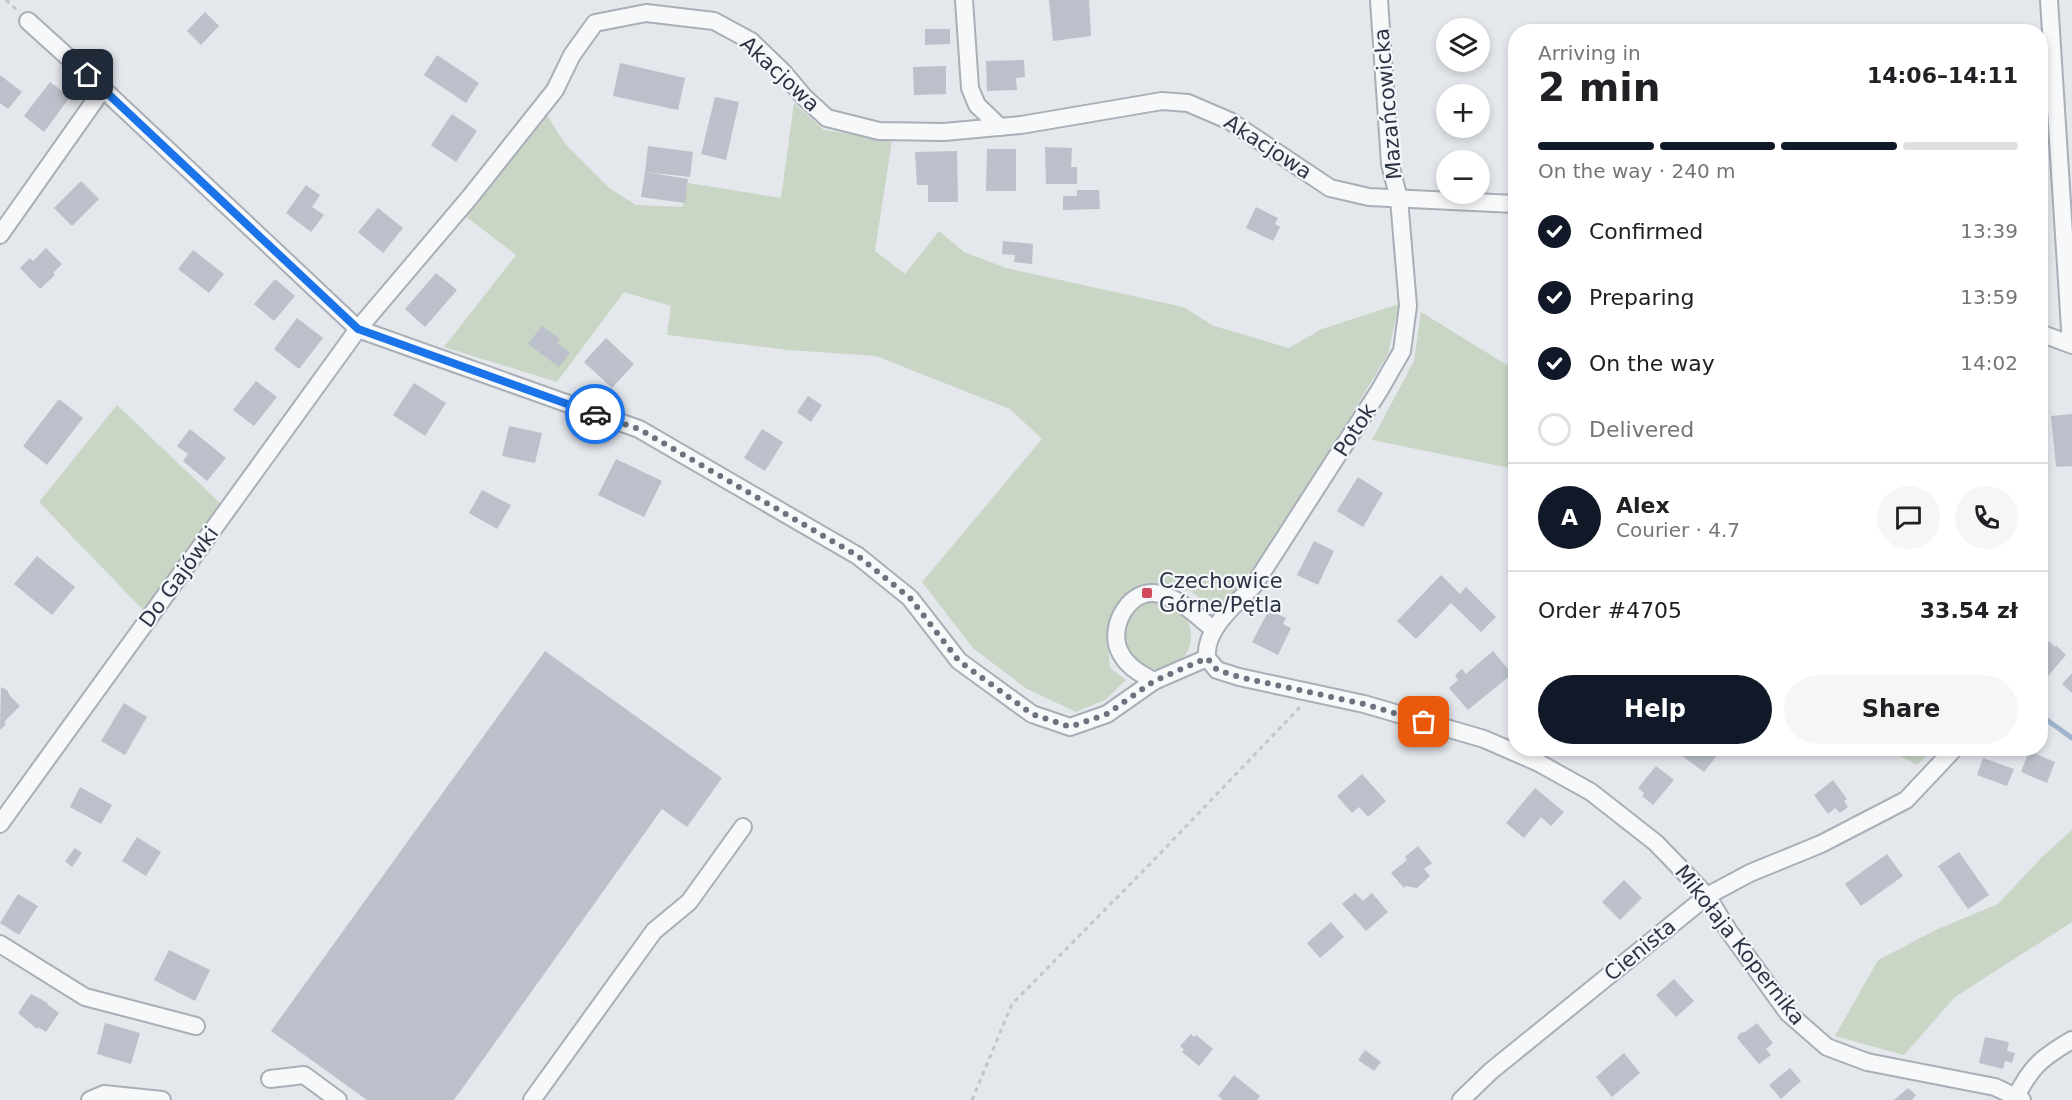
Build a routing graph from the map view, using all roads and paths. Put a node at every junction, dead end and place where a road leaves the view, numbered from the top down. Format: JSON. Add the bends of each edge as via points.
{"nodes":[{"id":1,"x":964,"y":0,"type":"edge"},
{"id":2,"x":1379,"y":0,"type":"edge"},
{"id":3,"x":2049,"y":0,"type":"edge"},
{"id":4,"x":28,"y":21,"type":"dead end"},
{"id":5,"x":103,"y":89,"type":"junction"},
{"id":6,"x":1000,"y":127,"type":"junction"},
{"id":7,"x":1399,"y":199,"type":"junction"},
{"id":8,"x":1508,"y":204,"type":"edge"},
{"id":9,"x":0,"y":235,"type":"edge"},
{"id":10,"x":358,"y":329,"type":"junction"},
{"id":11,"x":2048,"y":336,"type":"edge"},
{"id":12,"x":2071,"y":344,"type":"edge"},
{"id":13,"x":1214,"y":630,"type":"junction"},
{"id":14,"x":1207,"y":658,"type":"junction"},
{"id":15,"x":1154,"y":681,"type":"junction"},
{"id":16,"x":1313,"y":693,"type":"junction"},
{"id":17,"x":1508,"y":749,"type":"edge"},
{"id":18,"x":1523,"y":756,"type":"edge"},
{"id":19,"x":1947,"y":756,"type":"edge"},
{"id":20,"x":0,"y":824,"type":"edge"},
{"id":21,"x":743,"y":827,"type":"dead end"},
{"id":22,"x":1707,"y":896,"type":"junction"},
{"id":23,"x":0,"y":944,"type":"edge"},
{"id":24,"x":196,"y":1026,"type":"dead end"},
{"id":25,"x":2072,"y":1040,"type":"edge"},
{"id":26,"x":270,"y":1079,"type":"dead end"},
{"id":27,"x":2019,"y":1099,"type":"edge"},
{"id":28,"x":90,"y":1100,"type":"edge"},
{"id":29,"x":162,"y":1100,"type":"edge"},
{"id":30,"x":338,"y":1100,"type":"edge"},
{"id":31,"x":532,"y":1100,"type":"edge"},
{"id":32,"x":972,"y":1100,"type":"edge"},
{"id":33,"x":1461,"y":1100,"type":"edge"}],
"edges":[{"from":1,"to":6,"type":"street","via":[[970,88],[977,105]]},
{"from":2,"to":7,"type":"street","name":"Mazańcowicka","via":[[1390,165]]},
{"from":3,"to":12,"type":"street"},
{"from":4,"to":5,"type":"street"},
{"from":5,"to":9,"type":"street"},
{"from":5,"to":10,"type":"street"},
{"from":6,"to":7,"type":"street","name":"Akacjowa","via":[[1162,101],[1188,103],[1230,121],[1330,188]]},
{"from":6,"to":10,"type":"street","name":"Akacjowa","via":[[944,132],[879,131],[827,118],[751,41],[714,21],[646,13],[595,23],[572,55],[555,90]]},
{"from":7,"to":8,"type":"street","name":"Mazańcowicka"},
{"from":7,"to":13,"type":"street","name":"Potok","via":[[1408,306],[1402,351],[1254,585]]},
{"from":10,"to":15,"type":"street","via":[[639,429],[858,556],[910,598],[959,661],[1032,714],[1070,727],[1107,714]]},
{"from":10,"to":20,"type":"street","name":"Do Gajówki"},
{"from":11,"to":12,"type":"street"},
{"from":13,"to":14,"type":"street","via":[[1206,648]]},
{"from":13,"to":15,"type":"street","via":[[1181,602],[1158,593],[1147,593],[1126,606],[1116,637],[1118,649],[1131,667]]},
{"from":14,"to":15,"type":"street"},
{"from":14,"to":16,"type":"street","name":"Mikołaja Kopernika","via":[[1217,670]]},
{"from":16,"to":17,"type":"street","name":"Mikołaja Kopernika","via":[[1364,704]]},
{"from":16,"to":32,"type":"path","via":[[1012,1005]]},
{"from":18,"to":22,"type":"street","name":"Mikołaja Kopernika","via":[[1591,792],[1656,843]]},
{"from":19,"to":22,"type":"street","name":"Cienista","via":[[1906,800]]},
{"from":21,"to":31,"type":"street","via":[[689,902],[654,931]]},
{"from":22,"to":27,"type":"street","name":"Mikołaja Kopernika","via":[[1788,1013],[1827,1047],[1867,1062],[1995,1087]]},
{"from":22,"to":33,"type":"street","name":"Cienista","via":[[1491,1071]]},
{"from":23,"to":24,"type":"street","via":[[85,997]]},
{"from":25,"to":27,"type":"street","via":[[2047,1055],[2026,1076]]},
{"from":26,"to":30,"type":"street","via":[[304,1075]]},
{"from":28,"to":29,"type":"street","via":[[104,1094]]}]}
